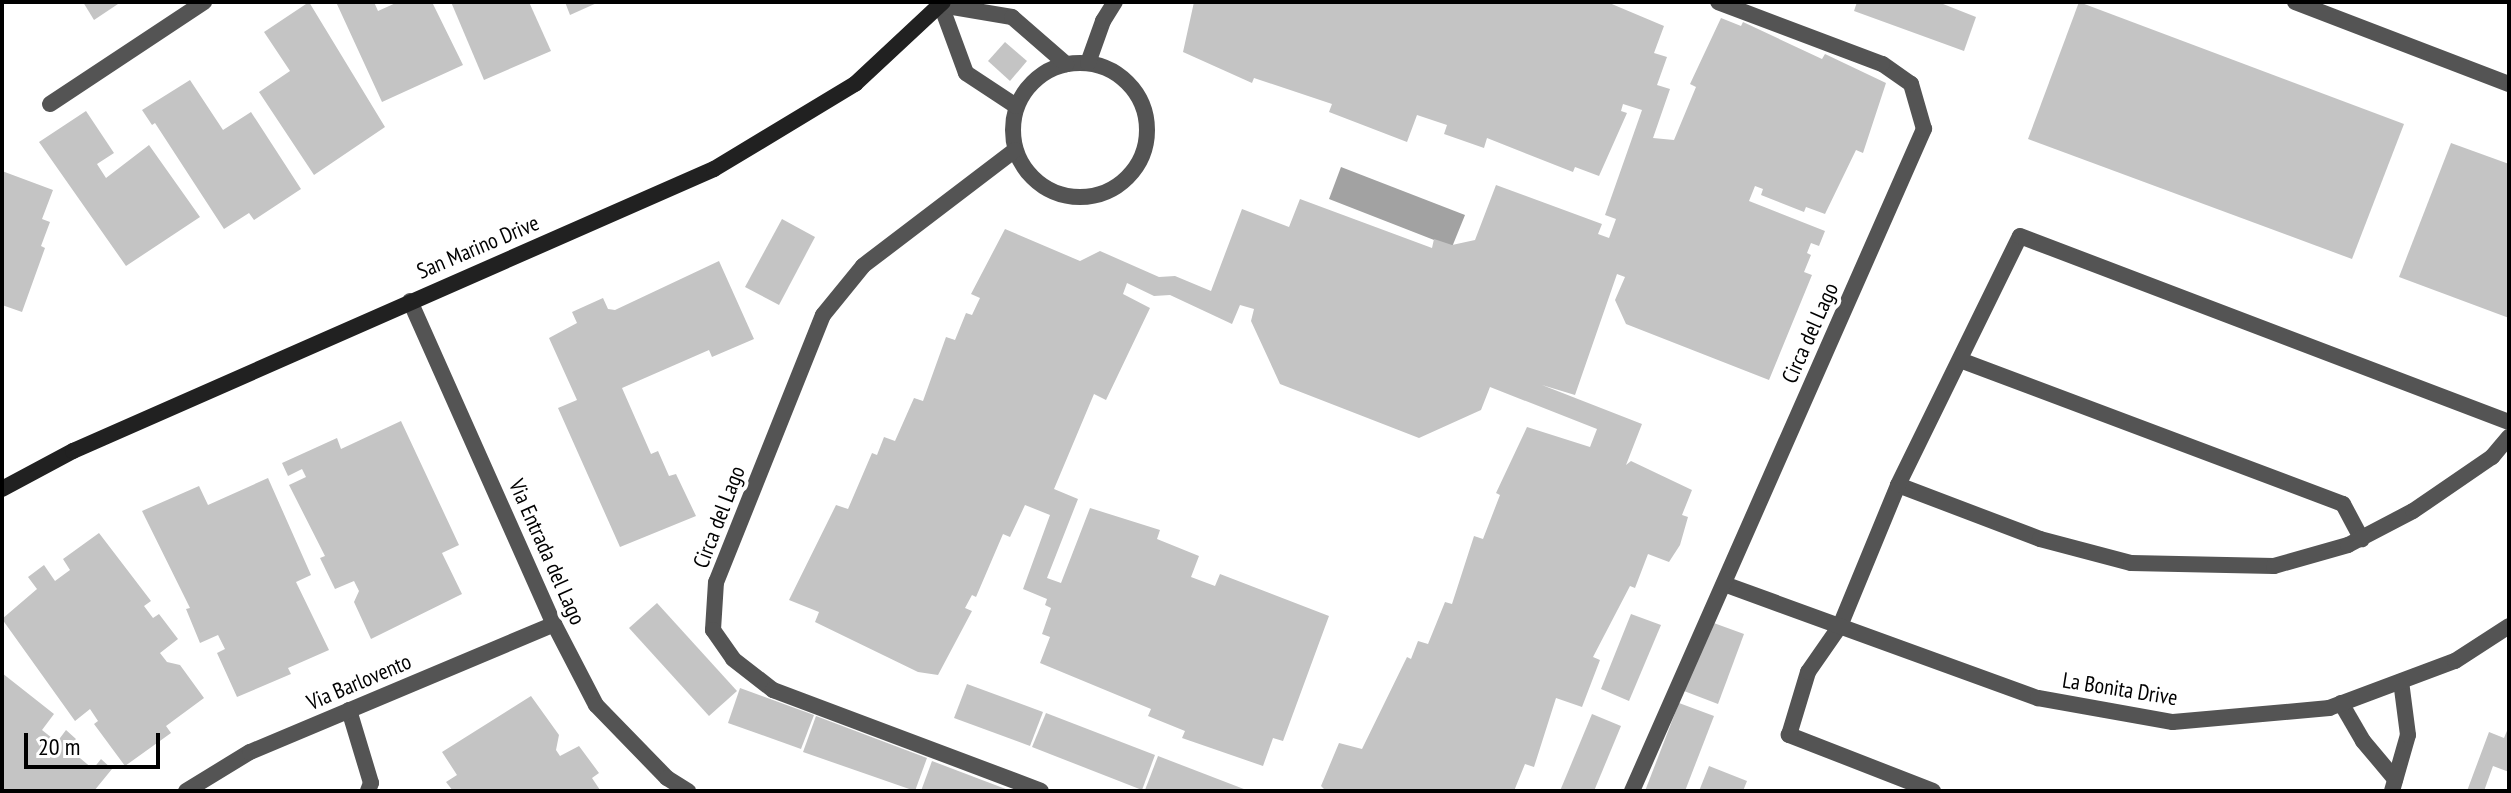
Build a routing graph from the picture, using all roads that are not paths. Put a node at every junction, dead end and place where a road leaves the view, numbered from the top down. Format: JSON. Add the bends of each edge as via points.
{"nodes":[{"id":1,"x":204,"y":2,"type":"edge"},
{"id":2,"x":1115,"y":2,"type":"edge"},
{"id":3,"x":1718,"y":2,"type":"edge"},
{"id":4,"x":2296,"y":2,"type":"edge"},
{"id":5,"x":942,"y":4,"type":"edge"},
{"id":6,"x":1088,"y":63,"type":"junction"},
{"id":7,"x":1066,"y":64,"type":"junction"},
{"id":8,"x":2509,"y":84,"type":"edge"},
{"id":9,"x":50,"y":104,"type":"dead end"},
{"id":10,"x":1016,"y":106,"type":"junction"},
{"id":11,"x":1015,"y":150,"type":"junction"},
{"id":12,"x":410,"y":301,"type":"junction"},
{"id":13,"x":1960,"y":360,"type":"junction"},
{"id":14,"x":2509,"y":422,"type":"edge"},
{"id":15,"x":2509,"y":437,"type":"edge"},
{"id":16,"x":1898,"y":485,"type":"junction"},
{"id":17,"x":2,"y":489,"type":"edge"},
{"id":18,"x":2362,"y":539,"type":"junction"},
{"id":19,"x":1724,"y":584,"type":"junction"},
{"id":20,"x":554,"y":624,"type":"junction"},
{"id":21,"x":1840,"y":626,"type":"junction"},
{"id":22,"x":2509,"y":626,"type":"edge"},
{"id":23,"x":2401,"y":681,"type":"junction"},
{"id":24,"x":2341,"y":703,"type":"junction"},
{"id":25,"x":349,"y":710,"type":"junction"},
{"id":26,"x":2394,"y":785,"type":"edge"},
{"id":27,"x":186,"y":791,"type":"edge"},
{"id":28,"x":368,"y":791,"type":"edge"},
{"id":29,"x":688,"y":791,"type":"edge"},
{"id":30,"x":1041,"y":791,"type":"edge"},
{"id":31,"x":1632,"y":791,"type":"edge"},
{"id":32,"x":1933,"y":791,"type":"edge"}],
"edges":[{"from":1,"to":9,"type":"street"},
{"from":2,"to":6,"type":"street"},
{"from":3,"to":19,"type":"street","name":"Circa del Lago","via":[[1882,64],[1911,84],[1924,129]]},
{"from":4,"to":8,"type":"street"},
{"from":5,"to":7,"type":"street","via":[[1012,17]]},
{"from":5,"to":10,"type":"street","via":[[966,73]]},
{"from":5,"to":12,"type":"street","name":"San Marino Drive","via":[[855,84],[714,169]]},
{"from":6,"to":7,"type":"street"},
{"from":6,"to":11,"type":"street","via":[[1110,69],[1141,102],[1146,146],[1137,167],[1103,194],[1059,195],[1032,177]]},
{"from":7,"to":10,"type":"street","via":[[1027,87]]},
{"from":10,"to":11,"type":"street"},
{"from":11,"to":30,"type":"street","name":"Circa del Lago","via":[[863,266],[823,315],[716,582],[713,630],[733,659],[773,690]]},
{"from":12,"to":17,"type":"street","name":"San Marino Drive","via":[[73,451]]},
{"from":12,"to":20,"type":"street","name":"Via Entrada del Lago"},
{"from":13,"to":14,"type":"street","via":[[2020,236]]},
{"from":13,"to":16,"type":"street"},
{"from":13,"to":18,"type":"street","via":[[2343,504]]},
{"from":15,"to":18,"type":"street","via":[[2492,457]]},
{"from":16,"to":18,"type":"street","via":[[2040,539],[2131,563],[2274,566]]},
{"from":16,"to":21,"type":"street"},
{"from":19,"to":21,"type":"street","name":"La Bonita Drive"},
{"from":19,"to":31,"type":"street","name":"Circa del Lago"},
{"from":20,"to":25,"type":"street","name":"Via Barlovento"},
{"from":20,"to":29,"type":"street","name":"Via Entrada del Lago","via":[[596,705],[667,778]]},
{"from":21,"to":24,"type":"street","name":"La Bonita Drive","via":[[2038,698],[2173,722]]},
{"from":21,"to":32,"type":"street","via":[[1808,672],[1789,735]]},
{"from":22,"to":23,"type":"street","name":"La Bonita Drive","via":[[2455,661]]},
{"from":23,"to":24,"type":"street","name":"La Bonita Drive"},
{"from":23,"to":26,"type":"street","via":[[2408,735]]},
{"from":24,"to":26,"type":"street"},
{"from":25,"to":27,"type":"street","name":"Via Barlovento","via":[[250,752]]},
{"from":25,"to":28,"type":"street","via":[[371,783]]}]}
